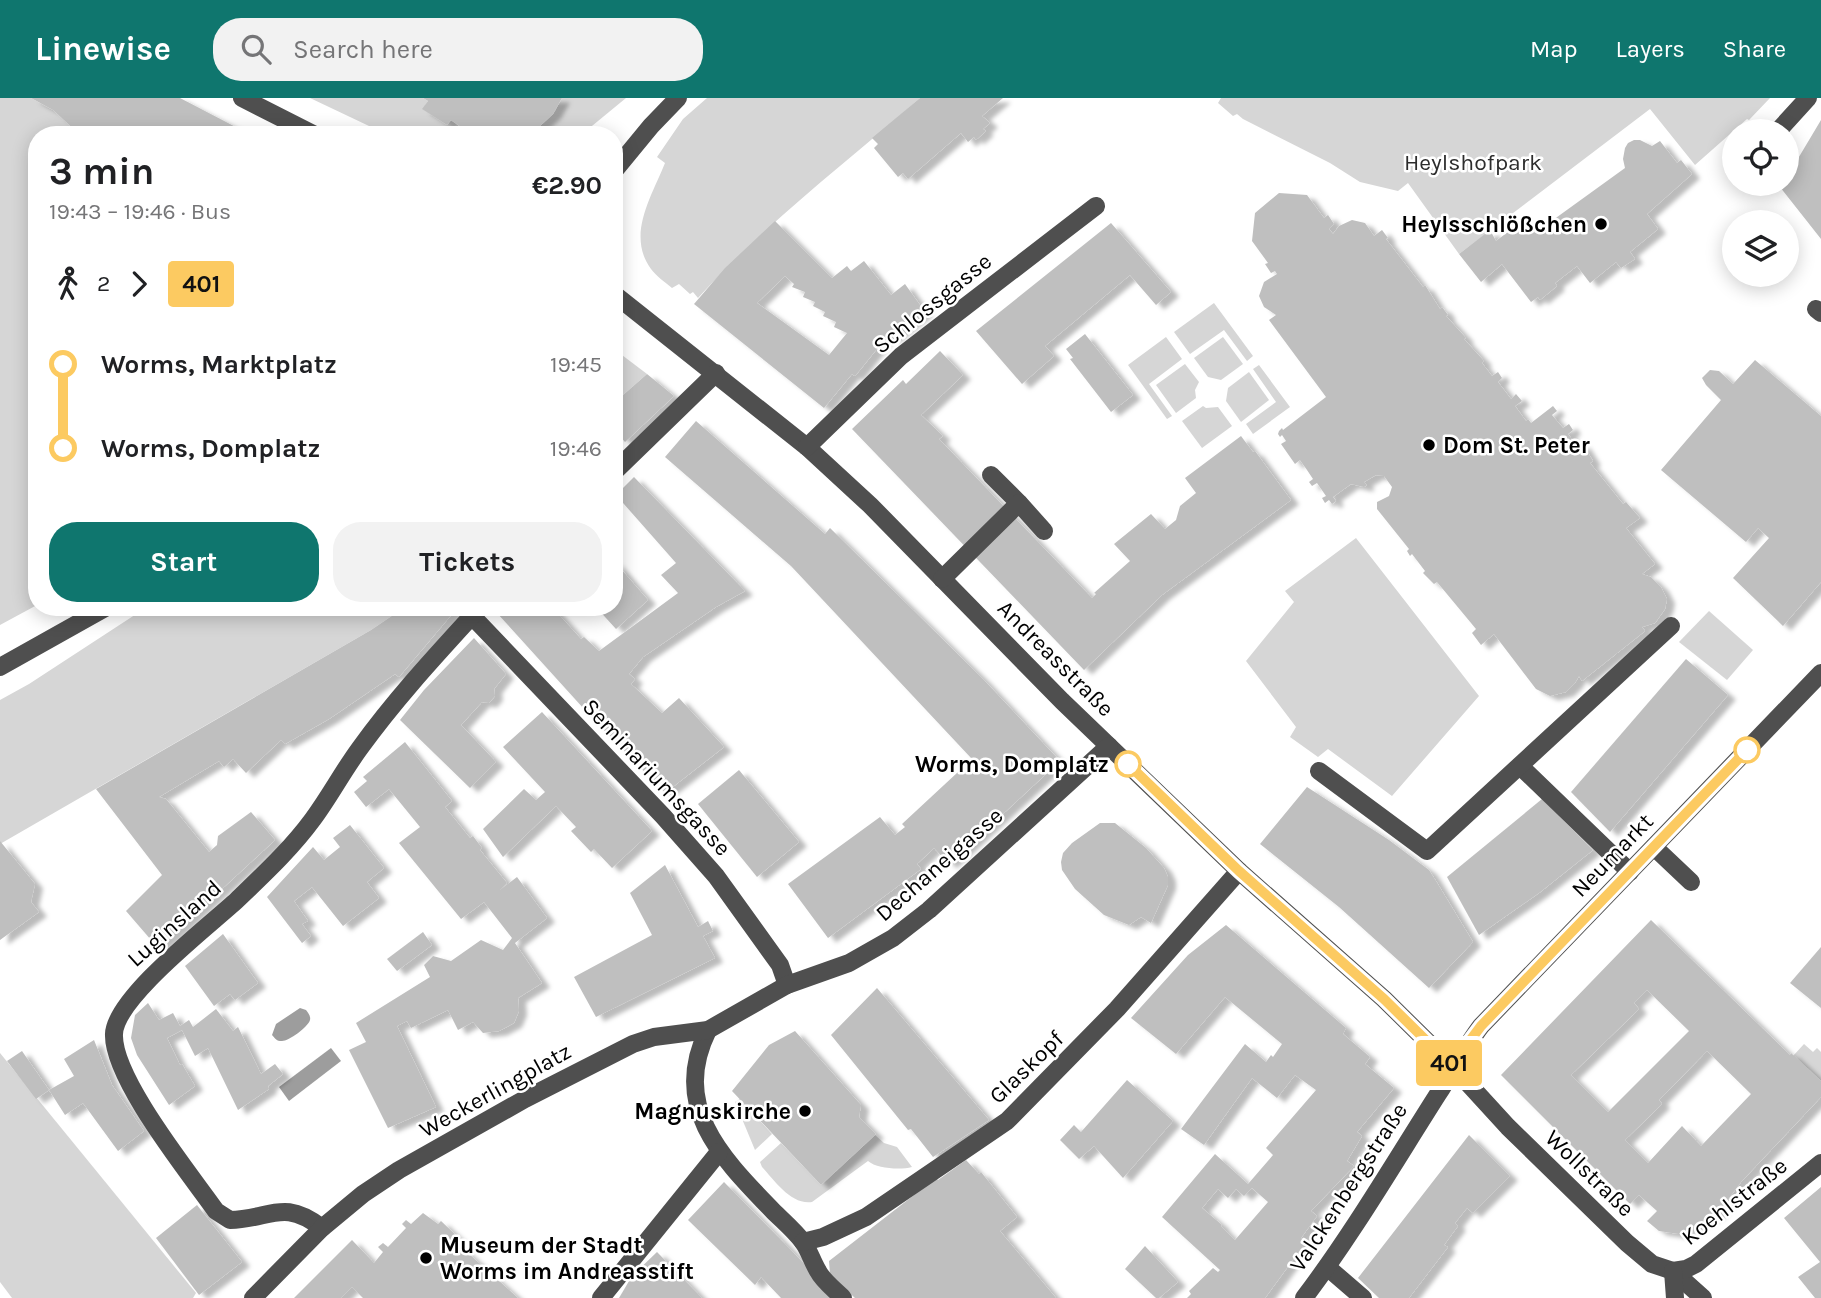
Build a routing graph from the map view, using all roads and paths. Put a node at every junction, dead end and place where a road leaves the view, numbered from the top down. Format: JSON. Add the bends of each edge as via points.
{"nodes":[{"id":1,"x":242,"y":98,"type":"edge"},
{"id":2,"x":678,"y":98,"type":"edge"},
{"id":3,"x":1808,"y":98,"type":"edge"},
{"id":4,"x":1789,"y":119,"type":"edge"},
{"id":5,"x":297,"y":126,"type":"edge"},
{"id":6,"x":623,"y":160,"type":"edge"},
{"id":7,"x":1096,"y":206,"type":"dead end"},
{"id":8,"x":623,"y":301,"type":"edge"},
{"id":9,"x":716,"y":373,"type":"junction"},
{"id":10,"x":807,"y":447,"type":"junction"},
{"id":11,"x":623,"y":463,"type":"edge"},
{"id":12,"x":991,"y":475,"type":"dead end"},
{"id":13,"x":1019,"y":503,"type":"junction"},
{"id":14,"x":1044,"y":531,"type":"dead end"},
{"id":15,"x":942,"y":579,"type":"junction"},
{"id":16,"x":91,"y":616,"type":"edge"},
{"id":17,"x":471,"y":616,"type":"edge"},
{"id":18,"x":481,"y":616,"type":"edge"},
{"id":19,"x":1671,"y":626,"type":"dead end"},
{"id":20,"x":0,"y":667,"type":"edge"},
{"id":21,"x":1818,"y":681,"type":"edge"},
{"id":22,"x":1109,"y":746,"type":"junction"},
{"id":23,"x":1520,"y":766,"type":"junction"},
{"id":24,"x":1319,"y":771,"type":"dead end"},
{"id":25,"x":1654,"y":847,"type":"junction"},
{"id":26,"x":1239,"y":871,"type":"junction"},
{"id":27,"x":1630,"y":872,"type":"junction"},
{"id":28,"x":1691,"y":882,"type":"dead end"},
{"id":29,"x":787,"y":985,"type":"junction"},
{"id":30,"x":708,"y":1030,"type":"junction"},
{"id":31,"x":1454,"y":1068,"type":"junction"},
{"id":32,"x":719,"y":1152,"type":"junction"},
{"id":33,"x":1821,"y":1163,"type":"edge"},
{"id":34,"x":322,"y":1228,"type":"junction"},
{"id":35,"x":803,"y":1242,"type":"junction"},
{"id":36,"x":1327,"y":1267,"type":"junction"},
{"id":37,"x":1673,"y":1271,"type":"junction"},
{"id":38,"x":253,"y":1298,"type":"edge"},
{"id":39,"x":601,"y":1298,"type":"edge"},
{"id":40,"x":843,"y":1298,"type":"edge"},
{"id":41,"x":1304,"y":1298,"type":"edge"},
{"id":42,"x":1363,"y":1298,"type":"edge"},
{"id":43,"x":1675,"y":1298,"type":"edge"},
{"id":44,"x":1703,"y":1298,"type":"edge"}],
"edges":[{"from":1,"to":5,"type":"street"},
{"from":2,"to":6,"type":"street"},
{"from":3,"to":4,"type":"street"},
{"from":7,"to":10,"type":"street","name":"Schlossgasse","via":[[901,356]]},
{"from":8,"to":9,"type":"street","name":"Andreasstraße"},
{"from":9,"to":10,"type":"street","name":"Andreasstraße"},
{"from":9,"to":11,"type":"street"},
{"from":10,"to":15,"type":"street","name":"Andreasstraße"},
{"from":12,"to":13,"type":"street"},
{"from":13,"to":14,"type":"street"},
{"from":13,"to":15,"type":"street"},
{"from":15,"to":22,"type":"street","name":"Andreasstraße"},
{"from":16,"to":20,"type":"street"},
{"from":17,"to":34,"type":"street","name":"Luginsland","via":[[359,748],[289,848],[139,989],[115,1023],[115,1045],[129,1081],[216,1211],[230,1220],[300,1213]]},
{"from":18,"to":29,"type":"street","name":"Seminariumsgasse","via":[[716,876],[780,965]]},
{"from":19,"to":23,"type":"street"},
{"from":21,"to":25,"type":"street","name":"Neumarkt"},
{"from":22,"to":26,"type":"street","name":"Andreasstraße"},
{"from":22,"to":29,"type":"street","name":"Dechaneigasse","via":[[929,910],[892,938],[849,963]]},
{"from":23,"to":24,"type":"street","via":[[1427,851]]},
{"from":23,"to":27,"type":"street"},
{"from":25,"to":27,"type":"street","name":"Neumarkt"},
{"from":25,"to":28,"type":"street"},
{"from":26,"to":31,"type":"street","name":"Andreasstraße","via":[[1384,999]]},
{"from":26,"to":35,"type":"street","name":"Glaskopf","via":[[1117,1009],[1007,1121],[866,1217]]},
{"from":27,"to":31,"type":"street","name":"Neumarkt","via":[[1481,1026]]},
{"from":29,"to":30,"type":"street","name":"Dechaneigasse"},
{"from":30,"to":32,"type":"street","via":[[694,1078],[703,1123]]},
{"from":30,"to":34,"type":"street","name":"Weckerlingplatz","via":[[633,1044],[525,1099],[399,1170]]},
{"from":31,"to":36,"type":"street","name":"Valckenbergstraße"},
{"from":31,"to":37,"type":"street","name":"Wollstraße","via":[[1627,1244],[1651,1264]]},
{"from":32,"to":35,"type":"street"},
{"from":32,"to":39,"type":"street"},
{"from":33,"to":37,"type":"street","name":"Koehlstraße","via":[[1696,1264]]},
{"from":34,"to":38,"type":"street","name":"Weckerlingplatz"},
{"from":35,"to":40,"type":"street","via":[[819,1274]]},
{"from":36,"to":41,"type":"street","name":"Valckenbergstraße"},
{"from":36,"to":42,"type":"street"},
{"from":37,"to":43,"type":"street"},
{"from":37,"to":44,"type":"street","name":"Wollstraße"}]}
